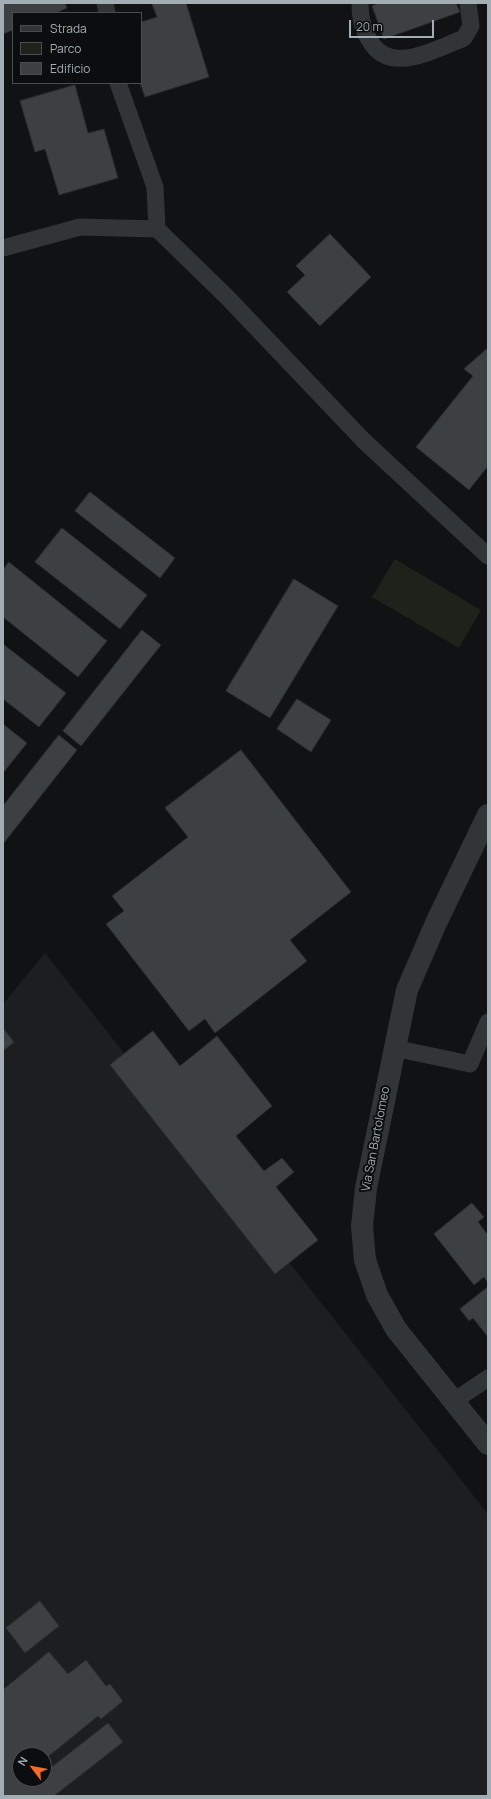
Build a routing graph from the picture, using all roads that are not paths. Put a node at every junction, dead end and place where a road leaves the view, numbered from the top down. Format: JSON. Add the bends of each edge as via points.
{"nodes":[{"id":1,"x":360,"y":3,"type":"edge"},
{"id":2,"x":468,"y":3,"type":"edge"},
{"id":3,"x":118,"y":84,"type":"edge"},
{"id":4,"x":157,"y":229,"type":"junction"},
{"id":5,"x":3,"y":248,"type":"edge"},
{"id":6,"x":488,"y":556,"type":"edge"},
{"id":7,"x":488,"y":815,"type":"edge"},
{"id":8,"x":488,"y":1022,"type":"edge"},
{"id":9,"x":394,"y":1048,"type":"junction"},
{"id":10,"x":488,"y":1378,"type":"edge"},
{"id":11,"x":454,"y":1402,"type":"junction"},
{"id":12,"x":488,"y":1444,"type":"edge"}],
"edges":[{"from":1,"to":2,"type":"lane","via":[[365,34],[375,50],[386,56],[407,59],[464,38],[471,26]]},
{"from":3,"to":4,"type":"lane","via":[[155,187]]},
{"from":4,"to":5,"type":"lane","via":[[80,227]]},
{"from":4,"to":6,"type":"lane","via":[[364,440]]},
{"from":7,"to":9,"type":"street","name":"Via San Bartolomeo","via":[[436,923],[408,990]]},
{"from":8,"to":9,"type":"lane","via":[[470,1064]]},
{"from":9,"to":11,"type":"street","name":"Via San Bartolomeo","via":[[366,1188],[362,1226],[365,1260],[377,1295],[396,1329]]},
{"from":10,"to":11,"type":"lane"},
{"from":11,"to":12,"type":"street","name":"Via San Bartolomeo"}]}
